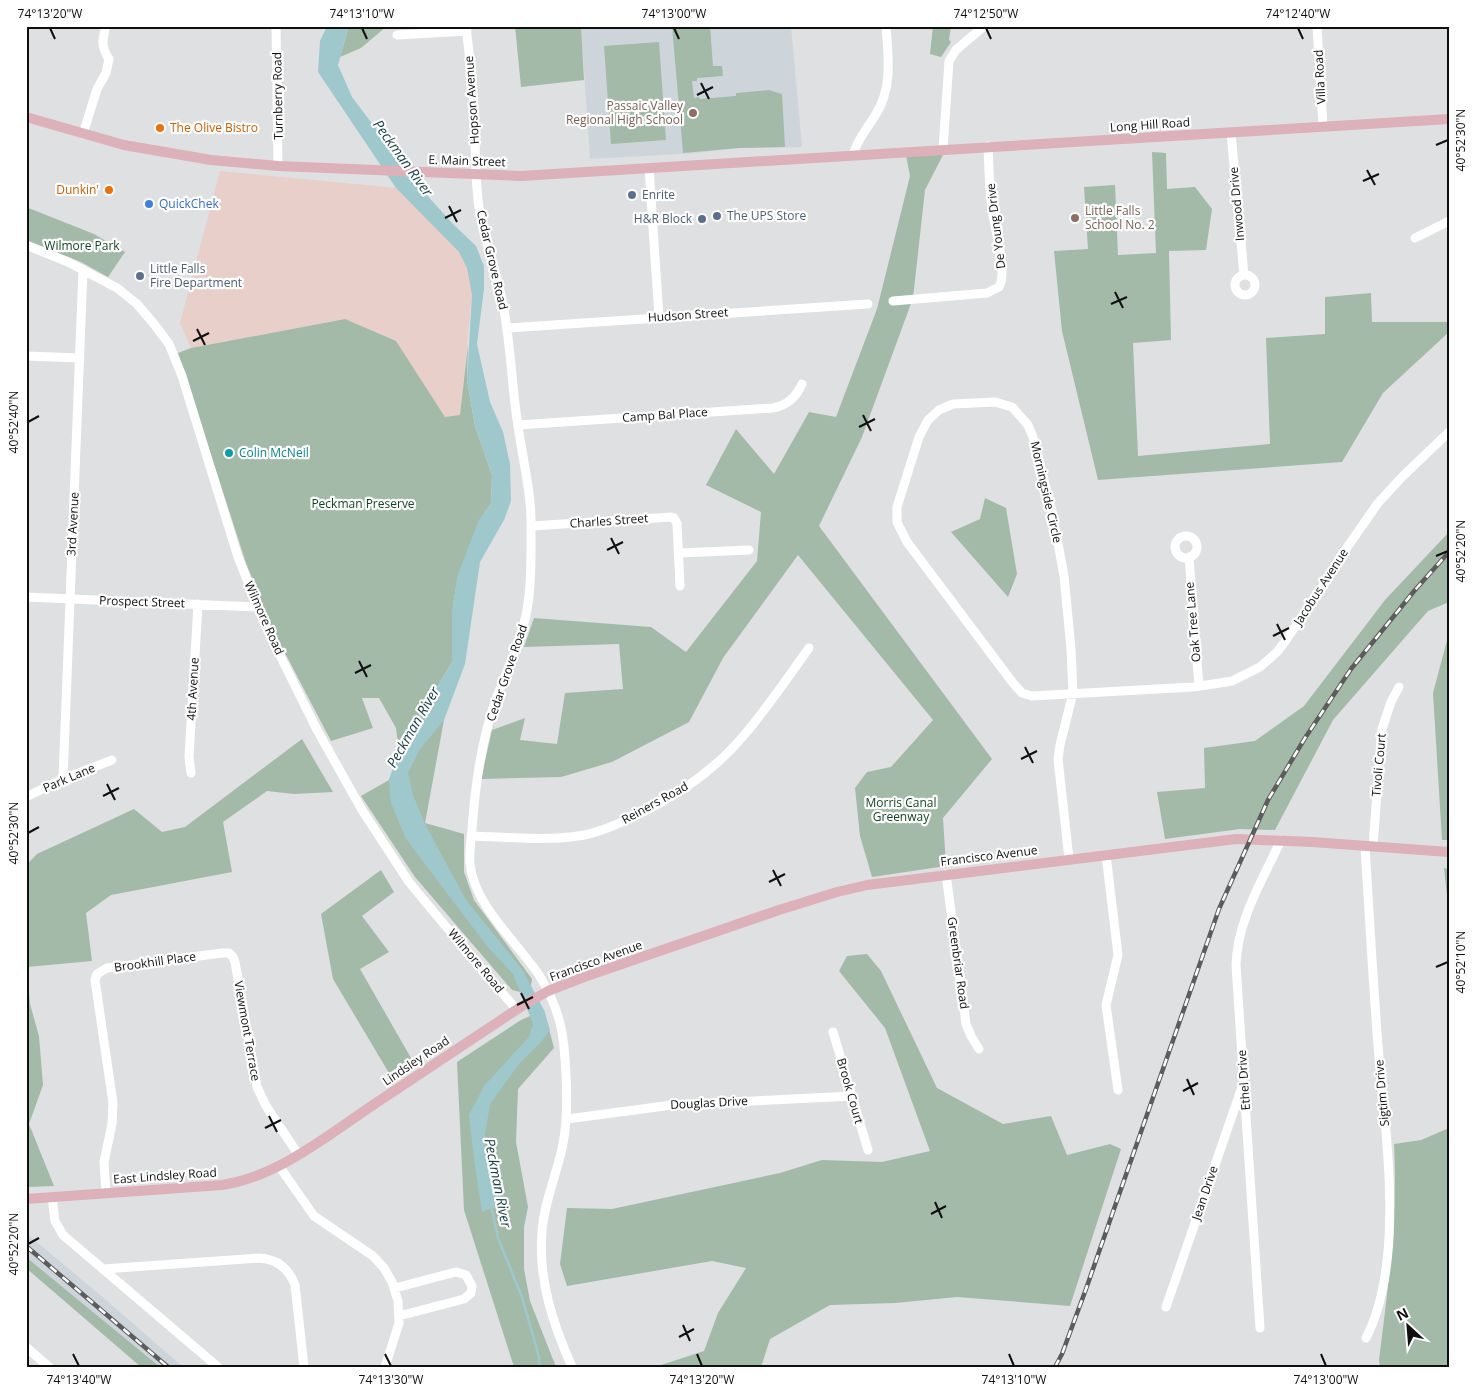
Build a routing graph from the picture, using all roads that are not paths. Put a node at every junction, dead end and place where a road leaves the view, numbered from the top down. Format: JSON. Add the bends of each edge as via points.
{"nodes":[{"id":1,"x":106,"y":26,"type":"edge"},
{"id":2,"x":276,"y":26,"type":"edge"},
{"id":3,"x":886,"y":26,"type":"edge"},
{"id":4,"x":984,"y":26,"type":"edge"},
{"id":5,"x":1317,"y":26,"type":"edge"},
{"id":6,"x":467,"y":29,"type":"edge"},
{"id":7,"x":397,"y":35,"type":"dead end"},
{"id":8,"x":26,"y":117,"type":"edge"},
{"id":9,"x":1449,"y":119,"type":"edge"},
{"id":10,"x":1323,"y":127,"type":"junction"},
{"id":11,"x":1231,"y":132,"type":"junction"},
{"id":12,"x":83,"y":134,"type":"junction"},
{"id":13,"x":988,"y":146,"type":"junction"},
{"id":14,"x":943,"y":149,"type":"junction"},
{"id":15,"x":853,"y":155,"type":"junction"},
{"id":16,"x":278,"y":166,"type":"junction"},
{"id":17,"x":649,"y":168,"type":"junction"},
{"id":18,"x":477,"y":174,"type":"junction"},
{"id":19,"x":1449,"y":220,"type":"edge"},
{"id":20,"x":1415,"y":238,"type":"dead end"},
{"id":21,"x":26,"y":245,"type":"edge"},
{"id":22,"x":84,"y":269,"type":"junction"},
{"id":23,"x":1244,"y":275,"type":"dead end"},
{"id":24,"x":893,"y":301,"type":"dead end"},
{"id":25,"x":868,"y":304,"type":"dead end"},
{"id":26,"x":659,"y":317,"type":"junction"},
{"id":27,"x":507,"y":328,"type":"junction"},
{"id":28,"x":26,"y":356,"type":"edge"},
{"id":29,"x":80,"y":358,"type":"junction"},
{"id":30,"x":802,"y":384,"type":"dead end"},
{"id":31,"x":518,"y":425,"type":"junction"},
{"id":32,"x":1449,"y":432,"type":"edge"},
{"id":33,"x":532,"y":526,"type":"junction"},
{"id":34,"x":749,"y":550,"type":"dead end"},
{"id":35,"x":679,"y":553,"type":"junction"},
{"id":36,"x":1189,"y":558,"type":"dead end"},
{"id":37,"x":680,"y":586,"type":"dead end"},
{"id":38,"x":26,"y":598,"type":"edge"},
{"id":39,"x":69,"y":599,"type":"junction"},
{"id":40,"x":198,"y":604,"type":"junction"},
{"id":41,"x":257,"y":607,"type":"junction"},
{"id":42,"x":809,"y":648,"type":"dead end"},
{"id":43,"x":1199,"y":686,"type":"junction"},
{"id":44,"x":1399,"y":687,"type":"dead end"},
{"id":45,"x":1022,"y":693,"type":"joint"},
{"id":46,"x":1074,"y":694,"type":"junction"},
{"id":47,"x":112,"y":760,"type":"dead end"},
{"id":48,"x":191,"y":773,"type":"dead end"},
{"id":49,"x":63,"y":779,"type":"junction"},
{"id":50,"x":26,"y":797,"type":"edge"},
{"id":51,"x":472,"y":836,"type":"junction"},
{"id":52,"x":1281,"y":840,"type":"junction"},
{"id":53,"x":1369,"y":846,"type":"junction"},
{"id":54,"x":1449,"y":852,"type":"edge"},
{"id":55,"x":1106,"y":855,"type":"junction"},
{"id":56,"x":1069,"y":859,"type":"junction"},
{"id":57,"x":946,"y":874,"type":"junction"},
{"id":58,"x":233,"y":956,"type":"joint"},
{"id":59,"x":545,"y":993,"type":"junction"},
{"id":60,"x":519,"y":1008,"type":"junction"},
{"id":61,"x":833,"y":1032,"type":"dead end"},
{"id":62,"x":980,"y":1048,"type":"dead end"},
{"id":63,"x":1244,"y":1079,"type":"junction"},
{"id":64,"x":1118,"y":1090,"type":"dead end"},
{"id":65,"x":852,"y":1096,"type":"junction"},
{"id":66,"x":567,"y":1119,"type":"junction"},
{"id":67,"x":868,"y":1150,"type":"dead end"},
{"id":68,"x":298,"y":1154,"type":"junction"},
{"id":69,"x":279,"y":1166,"type":"junction"},
{"id":70,"x":106,"y":1193,"type":"junction"},
{"id":71,"x":52,"y":1197,"type":"junction"},
{"id":72,"x":26,"y":1199,"type":"edge"},
{"id":73,"x":103,"y":1269,"type":"junction"},
{"id":74,"x":395,"y":1288,"type":"junction"},
{"id":75,"x":1166,"y":1307,"type":"dead end"},
{"id":76,"x":399,"y":1316,"type":"junction"},
{"id":77,"x":1260,"y":1328,"type":"dead end"},
{"id":78,"x":1366,"y":1338,"type":"dead end"},
{"id":79,"x":26,"y":1347,"type":"edge"},
{"id":80,"x":388,"y":1366,"type":"edge"},
{"id":81,"x":49,"y":1367,"type":"edge"},
{"id":82,"x":218,"y":1367,"type":"edge"},
{"id":83,"x":304,"y":1367,"type":"edge"},
{"id":84,"x":572,"y":1367,"type":"edge"}],
"edges":[{"from":1,"to":12,"type":"street","via":[[101,41],[109,59]]},
{"from":2,"to":16,"type":"street","name":"Turnberry Road"},
{"from":3,"to":15,"type":"street","via":[[886,93],[876,116],[858,140]]},
{"from":4,"to":14,"type":"street","via":[[956,50],[949,61]]},
{"from":5,"to":10,"type":"street","name":"Villa Road"},
{"from":6,"to":7,"type":"street"},
{"from":6,"to":18,"type":"street","name":"Hopson Avenue"},
{"from":8,"to":12,"type":"main road","name":"E. Main Street"},
{"from":9,"to":10,"type":"main road","name":"Long Hill Road"},
{"from":10,"to":11,"type":"main road","name":"Long Hill Road"},
{"from":11,"to":13,"type":"main road","name":"Long Hill Road"},
{"from":11,"to":23,"type":"street","name":"Inwood Drive"},
{"from":12,"to":16,"type":"main road","name":"E. Main Street","via":[[124,145],[200,158]]},
{"from":13,"to":14,"type":"main road","name":"Long Hill Road"},
{"from":13,"to":24,"type":"street","name":"De Young Drive","via":[[992,211],[1002,278],[999,287],[987,293]]},
{"from":14,"to":15,"type":"main road","name":"Long Hill Road"},
{"from":15,"to":17,"type":"main road","name":"E. Main Street"},
{"from":16,"to":18,"type":"main road","name":"E. Main Street"},
{"from":17,"to":18,"type":"main road","name":"E. Main Street","via":[[521,176]]},
{"from":17,"to":26,"type":"street"},
{"from":18,"to":27,"type":"street","name":"Cedar Grove Road","via":[[481,218]]},
{"from":19,"to":20,"type":"street"},
{"from":21,"to":22,"type":"street","name":"Wilmore Road"},
{"from":22,"to":29,"type":"street","name":"3rd Avenue"},
{"from":22,"to":41,"type":"street","name":"Wilmore Road","via":[[137,304],[169,344]]},
{"from":25,"to":26,"type":"street","name":"Hudson Street"},
{"from":26,"to":27,"type":"street","name":"Hudson Street"},
{"from":27,"to":31,"type":"street","name":"Cedar Grove Road"},
{"from":28,"to":29,"type":"street"},
{"from":29,"to":39,"type":"street","name":"3rd Avenue"},
{"from":30,"to":31,"type":"street","name":"Camp Bal Place","via":[[797,395],[785,405],[773,408]]},
{"from":31,"to":33,"type":"street","name":"Cedar Grove Road"},
{"from":32,"to":43,"type":"street","name":"Jacobus Avenue","via":[[1378,503],[1277,652],[1260,667],[1232,681]]},
{"from":33,"to":35,"type":"street","name":"Charles Street","via":[[671,517],[677,529]]},
{"from":33,"to":51,"type":"street","name":"Cedar Grove Road","via":[[524,625],[488,728]]},
{"from":34,"to":35,"type":"street"},
{"from":35,"to":37,"type":"street"},
{"from":36,"to":43,"type":"street","name":"Oak Tree Lane"},
{"from":38,"to":39,"type":"street","name":"Prospect Street"},
{"from":39,"to":40,"type":"street","name":"Prospect Street"},
{"from":39,"to":49,"type":"street","name":"3rd Avenue"},
{"from":40,"to":41,"type":"street","name":"Prospect Street"},
{"from":40,"to":48,"type":"street","name":"4th Avenue","via":[[189,757]]},
{"from":41,"to":60,"type":"street","name":"Wilmore Road","via":[[316,728],[362,810],[409,882]]},
{"from":42,"to":51,"type":"street","name":"Reiners Road","via":[[728,752],[689,784],[649,809],[608,828],[578,836]]},
{"from":43,"to":46,"type":"street","name":"Jacobus Avenue"},
{"from":44,"to":53,"type":"street","name":"Tivoli Court","via":[[1382,729]]},
{"from":45,"to":46,"type":"street","name":"Jacobus Avenue","via":[[1032,696]]},
{"from":45,"to":46,"type":"street","name":"Morningside Circle","via":[[944,593],[907,542],[897,522],[897,507],[924,427],[932,415],[953,404],[1005,404],[1018,412],[1028,425],[1052,511],[1064,576]]},
{"from":46,"to":56,"type":"street","via":[[1058,759]]},
{"from":47,"to":49,"type":"street","name":"Park Lane"},
{"from":49,"to":50,"type":"street","name":"Park Lane"},
{"from":51,"to":59,"type":"street","name":"Cedar Grove Road","via":[[470,856],[474,882],[490,910],[539,976]]},
{"from":52,"to":53,"type":"main road","name":"Francisco Avenue"},
{"from":52,"to":55,"type":"main road","name":"Francisco Avenue","via":[[1236,839]]},
{"from":52,"to":63,"type":"street","name":"Ethel Drive","via":[[1241,931],[1236,952]]},
{"from":53,"to":54,"type":"main road","name":"Francisco Avenue"},
{"from":53,"to":78,"type":"street","name":"Sigtim Drive","via":[[1370,939],[1390,1214],[1384,1281],[1376,1320]]},
{"from":55,"to":56,"type":"main road","name":"Francisco Avenue"},
{"from":55,"to":64,"type":"street","via":[[1118,955],[1106,1005]]},
{"from":56,"to":57,"type":"main road","name":"Francisco Avenue"},
{"from":57,"to":59,"type":"main road","name":"Francisco Avenue","via":[[837,892]]},
{"from":57,"to":62,"type":"street","name":"Greenbriar Road","via":[[966,1024]]},
{"from":58,"to":68,"type":"street","name":"Viewmont Terrace","via":[[257,1087]]},
{"from":58,"to":70,"type":"street","name":"Brookhill Place","via":[[222,953],[107,968],[98,974],[95,980],[113,1113],[104,1162]]},
{"from":59,"to":60,"type":"main road","name":"Lindsley Road"},
{"from":59,"to":66,"type":"street","name":"Cedar Grove Road","via":[[558,1018],[564,1043]]},
{"from":60,"to":68,"type":"main road","name":"Lindsley Road"},
{"from":61,"to":65,"type":"street","name":"Brook Court"},
{"from":63,"to":75,"type":"street","name":"Jean Drive"},
{"from":63,"to":77,"type":"street","name":"Ethel Drive"},
{"from":65,"to":66,"type":"street","name":"Douglas Drive","via":[[672,1105]]},
{"from":65,"to":67,"type":"street","name":"Brook Court"},
{"from":66,"to":84,"type":"street","name":"Cedar Grove Road","via":[[546,1207],[541,1256],[543,1280],[554,1324]]},
{"from":68,"to":69,"type":"main road","name":"East Lindsley Road"},
{"from":69,"to":70,"type":"main road","name":"East Lindsley Road","via":[[232,1183]]},
{"from":69,"to":74,"type":"street","via":[[314,1216],[378,1261]]},
{"from":70,"to":71,"type":"main road","name":"East Lindsley Road"},
{"from":71,"to":72,"type":"main road","name":"East Lindsley Road"},
{"from":71,"to":73,"type":"street","via":[[60,1231]]},
{"from":73,"to":82,"type":"street"},
{"from":73,"to":83,"type":"street","via":[[259,1258],[275,1262],[290,1273],[295,1285]]},
{"from":74,"to":76,"type":"street"},
{"from":74,"to":76,"type":"street","via":[[456,1272],[466,1275],[472,1286],[471,1293],[464,1300]]},
{"from":76,"to":80,"type":"street"},
{"from":79,"to":81,"type":"street"}]}
